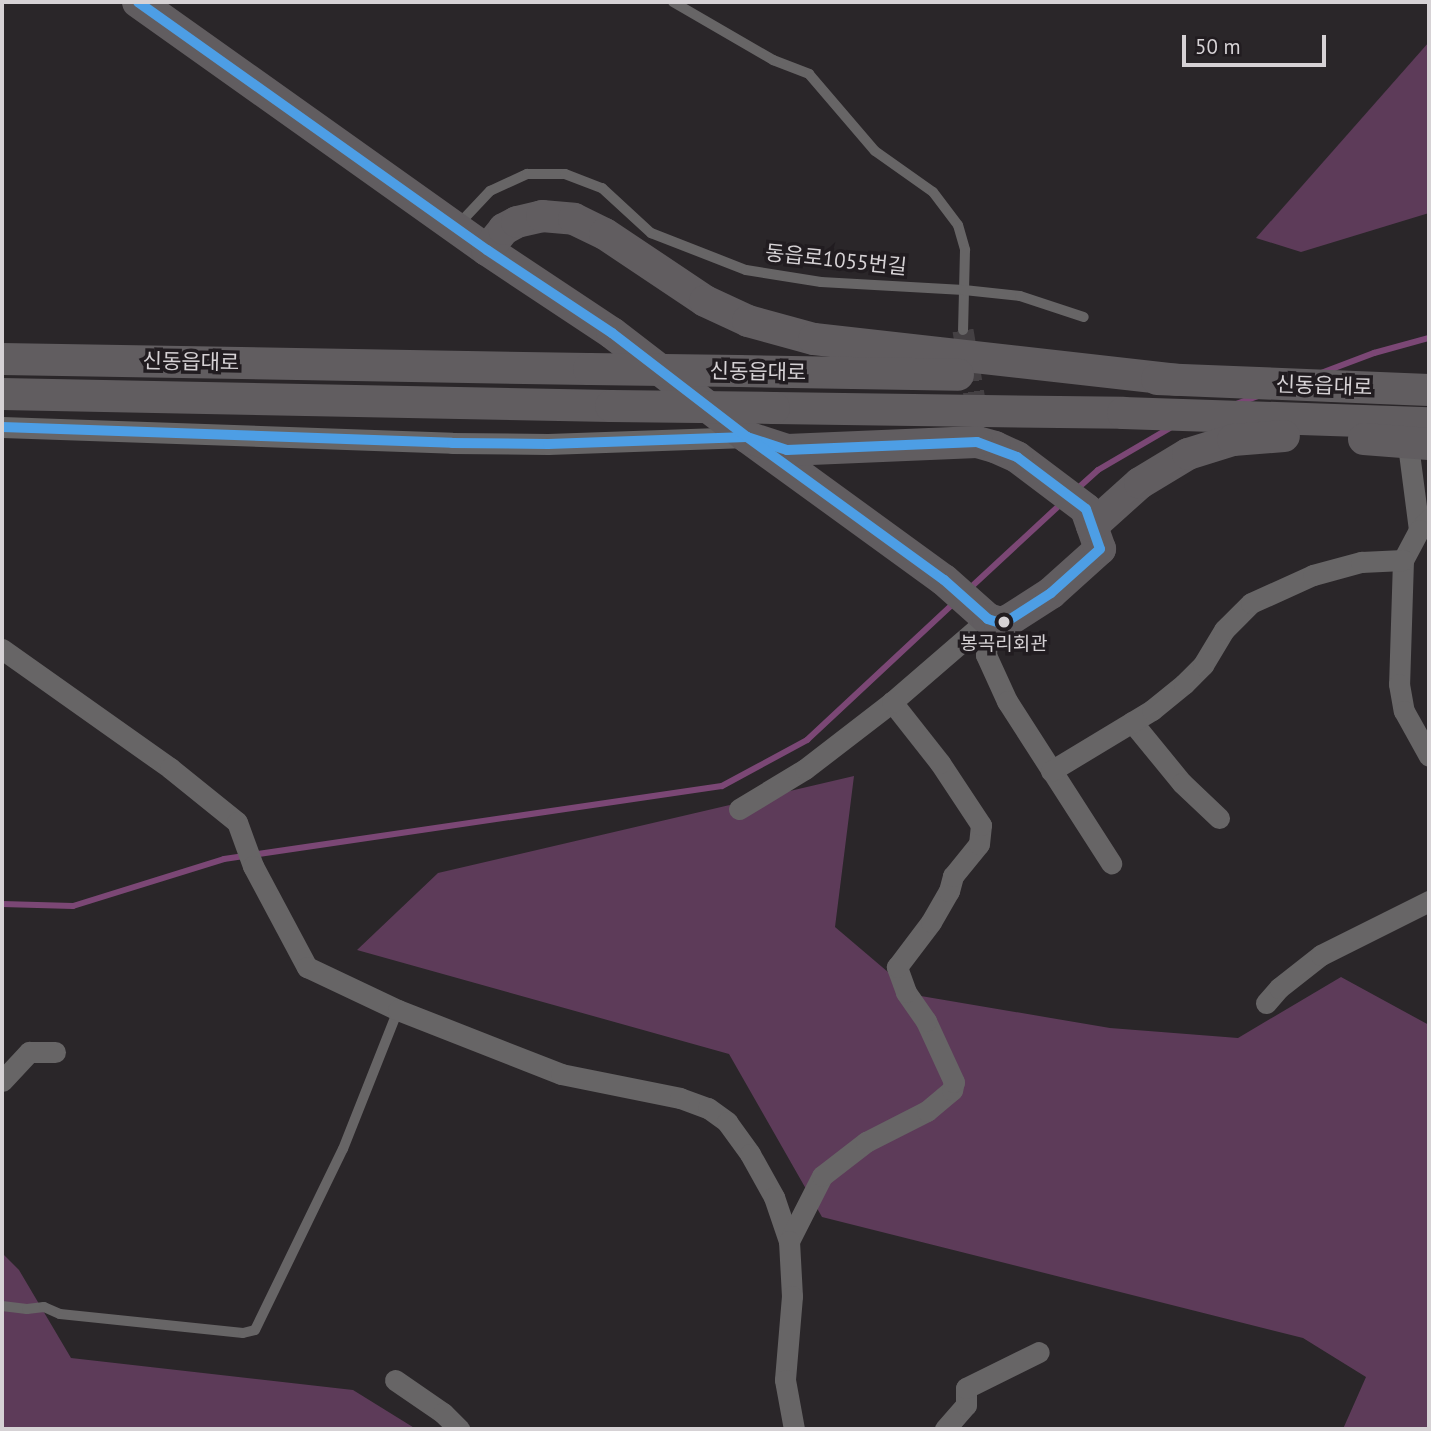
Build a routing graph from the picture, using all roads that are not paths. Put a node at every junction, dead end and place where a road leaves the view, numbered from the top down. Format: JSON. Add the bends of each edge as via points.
{"nodes":[{"id":1,"x":138,"y":2,"type":"edge"},
{"id":2,"x":673,"y":2,"type":"edge"},
{"id":3,"x":456,"y":226,"type":"junction"},
{"id":4,"x":487,"y":250,"type":"junction"},
{"id":5,"x":964,"y":289,"type":"junction"},
{"id":6,"x":1084,"y":317,"type":"dead end"},
{"id":7,"x":963,"y":330,"type":"tunnel mouth"},
{"id":8,"x":2,"y":359,"type":"edge"},
{"id":9,"x":1178,"y":380,"type":"junction"},
{"id":10,"x":1429,"y":390,"type":"edge"},
{"id":11,"x":2,"y":394,"type":"edge"},
{"id":12,"x":2,"y":428,"type":"edge"},
{"id":13,"x":1422,"y":434,"type":"edge"},
{"id":14,"x":747,"y":437,"type":"junction"},
{"id":15,"x":1089,"y":517,"type":"junction"},
{"id":16,"x":1424,"y":525,"type":"edge"},
{"id":17,"x":1403,"y":560,"type":"junction"},
{"id":18,"x":984,"y":615,"type":"junction"},
{"id":19,"x":2,"y":649,"type":"edge"},
{"id":20,"x":892,"y":702,"type":"junction"},
{"id":21,"x":1132,"y":722,"type":"junction"},
{"id":22,"x":1429,"y":756,"type":"edge"},
{"id":23,"x":1051,"y":771,"type":"junction"},
{"id":24,"x":739,"y":809,"type":"dead end"},
{"id":25,"x":1219,"y":818,"type":"dead end"},
{"id":26,"x":1111,"y":863,"type":"dead end"},
{"id":27,"x":1429,"y":901,"type":"edge"},
{"id":28,"x":1266,"y":1003,"type":"dead end"},
{"id":29,"x":398,"y":1010,"type":"junction"},
{"id":30,"x":55,"y":1052,"type":"dead end"},
{"id":31,"x":2,"y":1081,"type":"edge"},
{"id":32,"x":789,"y":1241,"type":"junction"},
{"id":33,"x":2,"y":1306,"type":"edge"},
{"id":34,"x":1040,"y":1352,"type":"dead end"},
{"id":35,"x":396,"y":1380,"type":"dead end"},
{"id":36,"x":948,"y":1427,"type":"edge"},
{"id":37,"x":459,"y":1429,"type":"edge"},
{"id":38,"x":793,"y":1429,"type":"edge"}],
"edges":[{"from":1,"to":3,"type":"main road"},
{"from":2,"to":5,"type":"lane","via":[[773,60],[809,74],[875,151],[933,192],[958,225],[965,250]]},
{"from":3,"to":4,"type":"main road"},
{"from":3,"to":5,"type":"lane","name":"동읍로1055번길","via":[[490,191],[527,174],[565,174],[602,188],[651,233],[746,270],[821,282]]},
{"from":4,"to":9,"type":"main road","via":[[504,229],[517,222],[542,216],[574,219],[605,234],[705,300],[748,321],[814,339]]},
{"from":4,"to":14,"type":"main road","via":[[612,333]]},
{"from":5,"to":6,"type":"lane","name":"동읍로1055번길","via":[[1020,296]]},
{"from":5,"to":7,"type":"lane"},
{"from":8,"to":9,"type":"main road","name":"신동읍대로","bridge":true},
{"from":9,"to":10,"type":"main road","name":"신동읍대로"},
{"from":11,"to":13,"type":"main road","name":"신동읍대로","bridge":true,"via":[[1123,413]]},
{"from":12,"to":14,"type":"street","via":[[466,443]]},
{"from":13,"to":15,"type":"main road","via":[[1233,440],[1188,454],[1157,470]]},
{"from":13,"to":16,"type":"street"},
{"from":14,"to":15,"type":"main road","via":[[787,450],[978,430],[1052,482]]},
{"from":14,"to":18,"type":"main road"},
{"from":15,"to":18,"type":"main road","via":[[1100,549],[1089,560],[1051,593],[1009,620],[1000,623]]},
{"from":16,"to":17,"type":"street"},
{"from":17,"to":21,"type":"street","via":[[1362,562],[1313,575],[1251,603],[1224,630],[1203,665]]},
{"from":17,"to":22,"type":"street","via":[[1401,698]]},
{"from":18,"to":20,"type":"street"},
{"from":18,"to":23,"type":"street","via":[[992,672]]},
{"from":19,"to":29,"type":"street","via":[[170,768],[237,822],[253,866],[307,967]]},
{"from":20,"to":24,"type":"street","via":[[805,769]]},
{"from":20,"to":32,"type":"street","via":[[981,825],[979,844],[953,876],[931,922],[897,967],[954,1082],[926,1111],[866,1142],[822,1177]]},
{"from":21,"to":23,"type":"street"},
{"from":21,"to":25,"type":"street","via":[[1182,783]]},
{"from":23,"to":26,"type":"street"},
{"from":27,"to":28,"type":"street","via":[[1321,955]]},
{"from":29,"to":32,"type":"street","via":[[561,1074],[708,1108],[727,1122],[750,1154],[774,1197]]},
{"from":29,"to":33,"type":"lane","via":[[342,1149],[255,1330],[243,1333],[60,1314],[44,1307]]},
{"from":30,"to":31,"type":"street","via":[[29,1052]]},
{"from":32,"to":38,"type":"street","via":[[792,1296],[785,1380]]},
{"from":34,"to":36,"type":"street","via":[[966,1388],[966,1405]]},
{"from":35,"to":37,"type":"street","via":[[443,1412]]}]}
